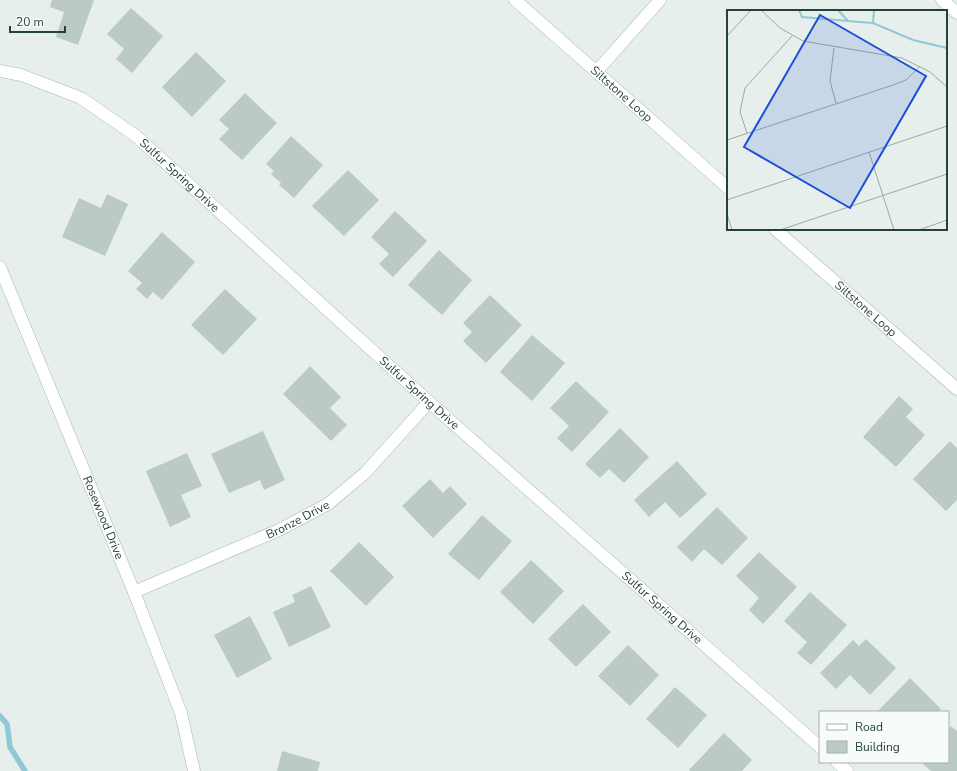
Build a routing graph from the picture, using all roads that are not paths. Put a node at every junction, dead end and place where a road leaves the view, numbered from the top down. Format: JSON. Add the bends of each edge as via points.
{"nodes":[{"id":1,"x":515,"y":0,"type":"edge"},
{"id":2,"x":660,"y":0,"type":"edge"},
{"id":3,"x":942,"y":0,"type":"edge"},
{"id":4,"x":957,"y":13,"type":"edge"},
{"id":5,"x":0,"y":71,"type":"edge"},
{"id":6,"x":596,"y":72,"type":"junction"},
{"id":7,"x":727,"y":187,"type":"edge"},
{"id":8,"x":776,"y":230,"type":"edge"},
{"id":9,"x":0,"y":267,"type":"edge"},
{"id":10,"x":957,"y":389,"type":"edge"},
{"id":11,"x":429,"y":402,"type":"junction"},
{"id":12,"x":134,"y":592,"type":"junction"},
{"id":13,"x":819,"y":746,"type":"edge"},
{"id":14,"x":838,"y":763,"type":"edge"},
{"id":15,"x":194,"y":771,"type":"edge"},
{"id":16,"x":847,"y":771,"type":"edge"}],
"edges":[{"from":1,"to":6,"type":"street","name":"Siltstone Loop"},
{"from":2,"to":6,"type":"street"},
{"from":3,"to":4,"type":"street"},
{"from":5,"to":11,"type":"street","name":"Sulfur Spring Drive","via":[[21,75],[81,98],[136,136]]},
{"from":6,"to":7,"type":"street","name":"Siltstone Loop"},
{"from":8,"to":10,"type":"street","name":"Siltstone Loop"},
{"from":9,"to":12,"type":"street","name":"Rosewood Drive"},
{"from":11,"to":12,"type":"street","name":"Bronze Drive","via":[[365,473],[328,504],[279,530]]},
{"from":11,"to":13,"type":"street","name":"Sulfur Spring Drive"},
{"from":12,"to":15,"type":"street","name":"Rosewood Drive","via":[[181,713]]},
{"from":14,"to":16,"type":"street"}]}
